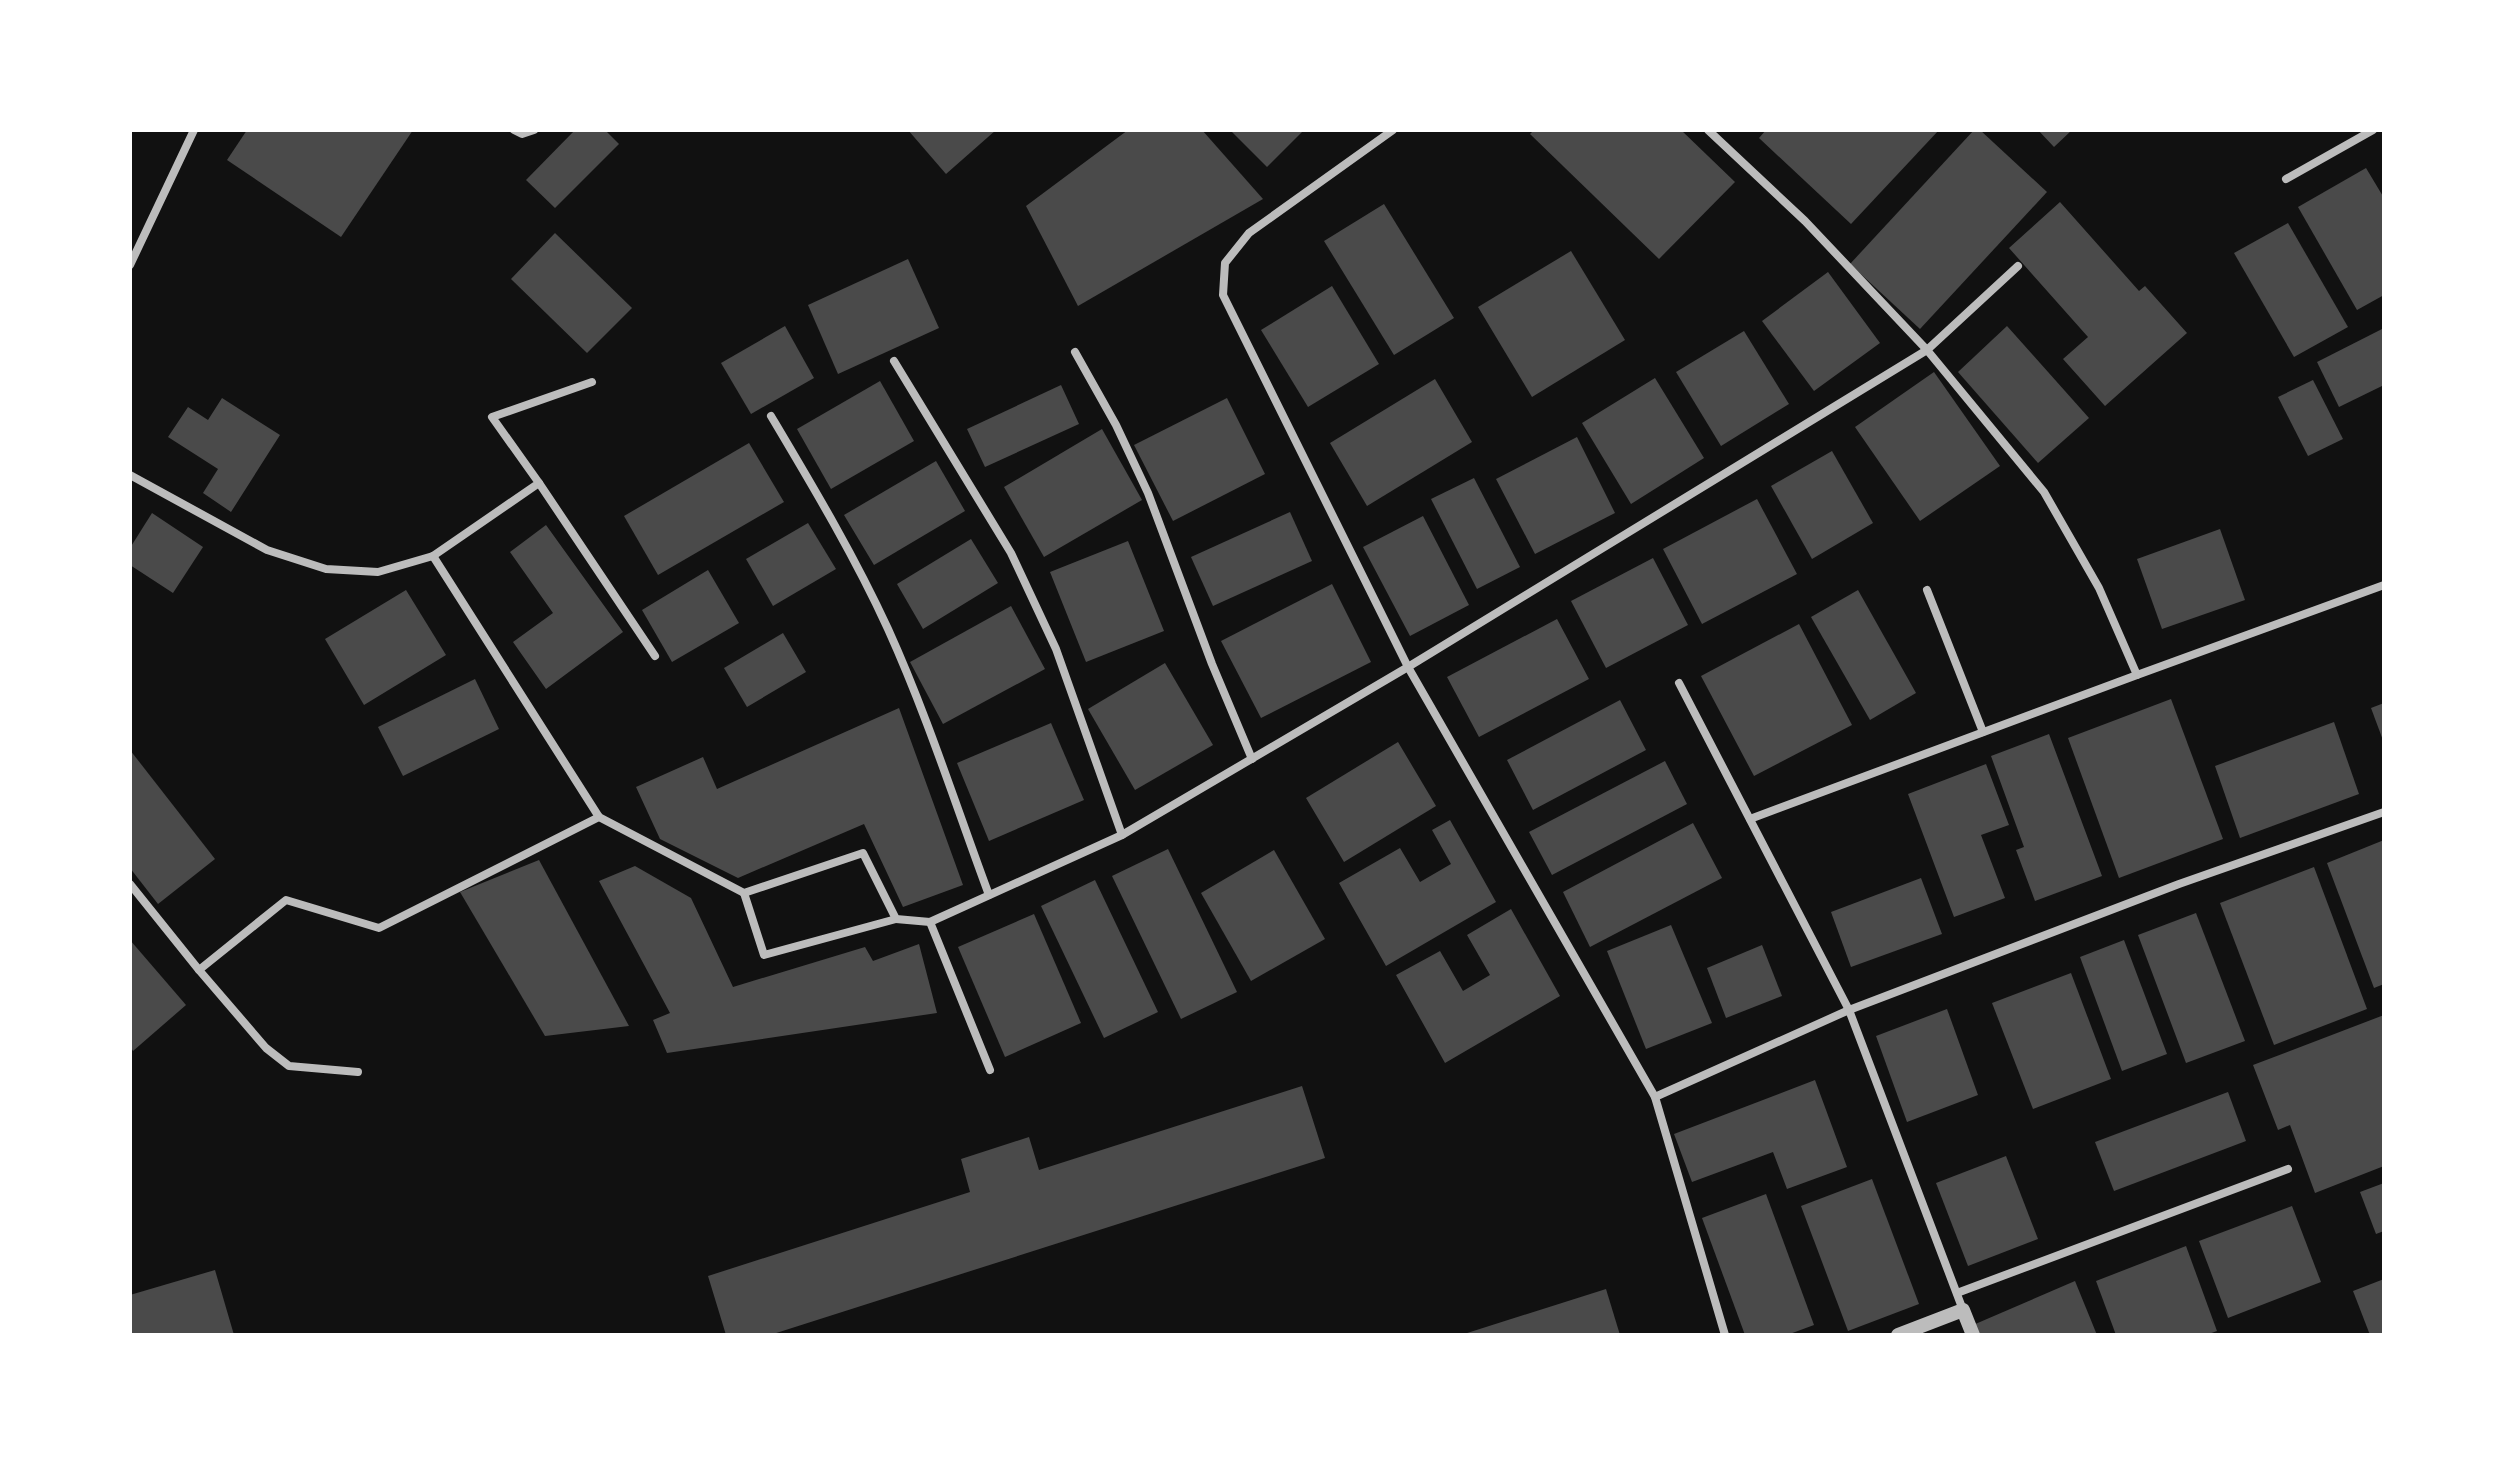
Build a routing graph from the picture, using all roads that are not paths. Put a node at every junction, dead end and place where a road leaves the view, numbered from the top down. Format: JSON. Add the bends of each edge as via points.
{"nodes":[{"id":1,"x":194,"y":130,"type":"edge"},
{"id":2,"x":514,"y":130,"type":"edge"},
{"id":3,"x":534,"y":130,"type":"edge"},
{"id":4,"x":1393,"y":130,"type":"edge"},
{"id":5,"x":2373,"y":130,"type":"edge"},
{"id":6,"x":1713,"y":132,"type":"edge"},
{"id":7,"x":2286,"y":179,"type":"dead end"},
{"id":8,"x":130,"y":265,"type":"edge"},
{"id":9,"x":2018,"y":266,"type":"dead end"},
{"id":10,"x":1927,"y":350,"type":"junction"},
{"id":11,"x":1075,"y":352,"type":"dead end"},
{"id":12,"x":894,"y":361,"type":"dead end"},
{"id":13,"x":592,"y":382,"type":"dead end"},
{"id":14,"x":771,"y":416,"type":"dead end"},
{"id":15,"x":130,"y":475,"type":"edge"},
{"id":16,"x":539,"y":483,"type":"junction"},
{"id":17,"x":433,"y":556,"type":"junction"},
{"id":18,"x":2384,"y":585,"type":"edge"},
{"id":19,"x":1927,"y":590,"type":"dead end"},
{"id":20,"x":655,"y":656,"type":"dead end"},
{"id":21,"x":1408,"y":667,"type":"junction"},
{"id":22,"x":2137,"y":675,"type":"junction"},
{"id":23,"x":1679,"y":683,"type":"dead end"},
{"id":24,"x":1983,"y":732,"type":"junction"},
{"id":25,"x":1252,"y":759,"type":"junction"},
{"id":26,"x":2384,"y":812,"type":"edge"},
{"id":27,"x":599,"y":817,"type":"junction"},
{"id":28,"x":1750,"y":819,"type":"junction"},
{"id":29,"x":1122,"y":835,"type":"junction"},
{"id":30,"x":130,"y":884,"type":"edge"},
{"id":31,"x":744,"y":893,"type":"junction"},
{"id":32,"x":989,"y":895,"type":"junction"},
{"id":33,"x":896,"y":919,"type":"junction"},
{"id":34,"x":930,"y":922,"type":"junction"},
{"id":35,"x":199,"y":970,"type":"junction"},
{"id":36,"x":1849,"y":1010,"type":"junction"},
{"id":37,"x":990,"y":1070,"type":"dead end"},
{"id":38,"x":358,"y":1072,"type":"dead end"},
{"id":39,"x":1655,"y":1097,"type":"junction"},
{"id":40,"x":2288,"y":1169,"type":"dead end"},
{"id":41,"x":1957,"y":1293,"type":"junction"},
{"id":42,"x":1963,"y":1310,"type":"junction"},
{"id":43,"x":1725,"y":1335,"type":"edge"},
{"id":44,"x":1898,"y":1335,"type":"edge"},
{"id":45,"x":1973,"y":1335,"type":"edge"}],
"edges":[{"from":1,"to":8,"type":"street"},
{"from":2,"to":3,"type":"street"},
{"from":4,"to":21,"type":"street","via":[[1249,233],[1225,263],[1223,295]]},
{"from":5,"to":7,"type":"street"},
{"from":6,"to":10,"type":"street"},
{"from":9,"to":10,"type":"street"},
{"from":10,"to":21,"type":"street"},
{"from":10,"to":22,"type":"street","via":[[2044,492],[2099,588]]},
{"from":11,"to":25,"type":"street","via":[[1148,493]]},
{"from":12,"to":29,"type":"street","via":[[1011,553],[1056,649]]},
{"from":13,"to":16,"type":"street","via":[[492,417]]},
{"from":14,"to":32,"type":"street","via":[[888,628]]},
{"from":15,"to":17,"type":"street","via":[[267,550],[326,569],[378,572]]},
{"from":16,"to":17,"type":"street"},
{"from":16,"to":20,"type":"street"},
{"from":17,"to":27,"type":"street"},
{"from":18,"to":22,"type":"street"},
{"from":19,"to":24,"type":"street"},
{"from":21,"to":25,"type":"street"},
{"from":21,"to":39,"type":"street"},
{"from":22,"to":24,"type":"street"},
{"from":23,"to":28,"type":"street"},
{"from":24,"to":28,"type":"street"},
{"from":25,"to":29,"type":"street"},
{"from":26,"to":36,"type":"street"},
{"from":27,"to":31,"type":"street"},
{"from":27,"to":35,"type":"street","via":[[379,928],[286,900]]},
{"from":28,"to":36,"type":"street"},
{"from":29,"to":32,"type":"street"},
{"from":30,"to":35,"type":"street"},
{"from":31,"to":33,"type":"street","via":[[863,853]]},
{"from":31,"to":33,"type":"street","via":[[764,955]]},
{"from":32,"to":34,"type":"street"},
{"from":33,"to":34,"type":"street"},
{"from":34,"to":37,"type":"street"},
{"from":35,"to":38,"type":"street","via":[[266,1048],[289,1066]]},
{"from":36,"to":39,"type":"street"},
{"from":36,"to":41,"type":"street"},
{"from":39,"to":43,"type":"street"},
{"from":40,"to":41,"type":"street"},
{"from":41,"to":42,"type":"street"},
{"from":42,"to":44,"type":"street"},
{"from":42,"to":45,"type":"street"}]}
